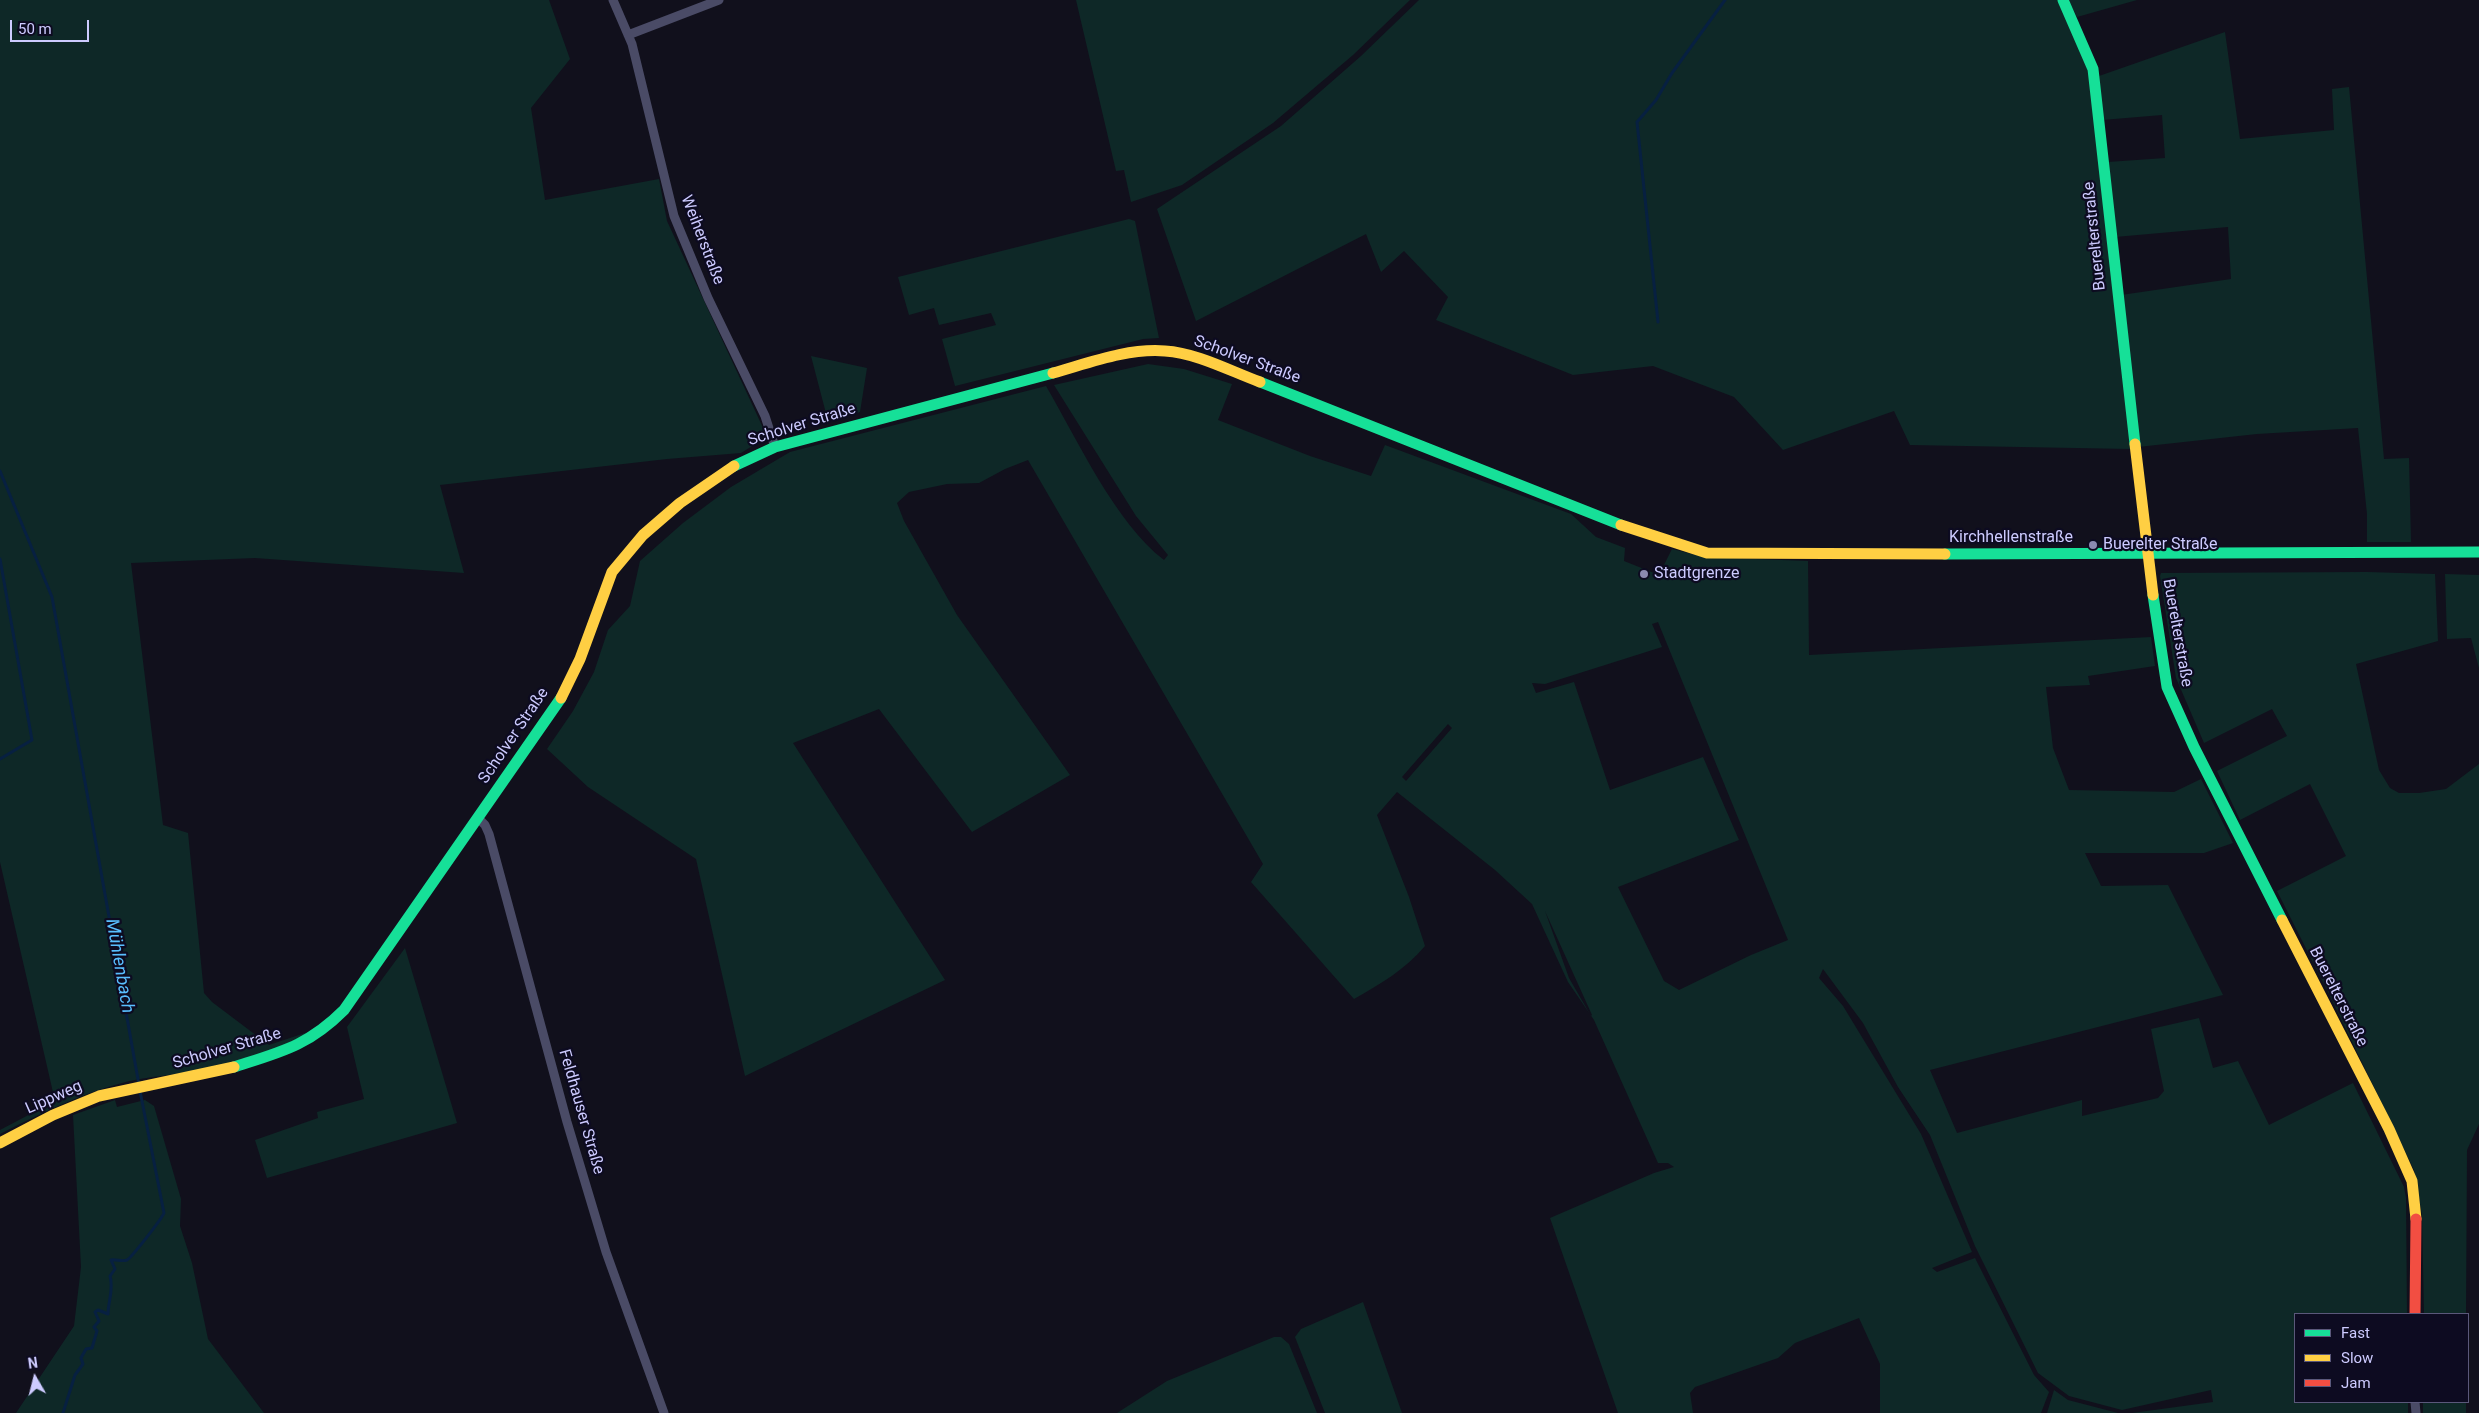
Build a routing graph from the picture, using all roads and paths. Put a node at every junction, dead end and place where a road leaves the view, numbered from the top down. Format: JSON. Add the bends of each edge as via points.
{"nodes":[{"id":1,"x":612,"y":0,"type":"edge"},
{"id":2,"x":719,"y":0,"type":"edge"},
{"id":3,"x":2063,"y":0,"type":"edge"},
{"id":4,"x":628,"y":35,"type":"junction"},
{"id":5,"x":775,"y":447,"type":"junction"},
{"id":6,"x":1581,"y":508,"type":"joint"},
{"id":7,"x":2479,"y":552,"type":"edge"},
{"id":8,"x":2147,"y":554,"type":"junction"},
{"id":9,"x":478,"y":818,"type":"junction"},
{"id":10,"x":124,"y":1090,"type":"joint"},
{"id":11,"x":0,"y":1142,"type":"edge"},
{"id":12,"x":2416,"y":1313,"type":"edge"},
{"id":13,"x":664,"y":1413,"type":"edge"}],
"edges":[{"from":1,"to":4,"type":"street","name":"Weiherstraße"},
{"from":2,"to":4,"type":"street"},
{"from":3,"to":8,"type":"street","name":"Buerelterstraße","via":[[2093,69]]},
{"from":4,"to":5,"type":"street","name":"Weiherstraße","via":[[674,216],[708,298],[765,416]]},
{"from":5,"to":6,"type":"street","name":"Scholver Straße","via":[[1128,353],[1166,351],[1206,361]]},
{"from":5,"to":9,"type":"street","name":"Scholver Straße","via":[[743,460],[680,503],[643,534],[612,572],[580,659],[557,707]]},
{"from":6,"to":8,"type":"street","name":"Kirchhellenstraße","via":[[1668,542],[1707,552],[1807,555]]},
{"from":7,"to":8,"type":"street","name":"Kirchhellenstraße"},
{"from":8,"to":12,"type":"street","name":"Buerelterstraße","via":[[2167,687],[2412,1181],[2416,1221]]},
{"from":9,"to":10,"type":"street","name":"Scholver Straße","via":[[344,1010],[326,1028],[300,1045],[261,1060]]},
{"from":9,"to":13,"type":"street","name":"Feldhauser Straße","via":[[489,834],[566,1122],[606,1252]]},
{"from":10,"to":11,"type":"street","name":"Lippweg","via":[[99,1096],[53,1115]]}]}
